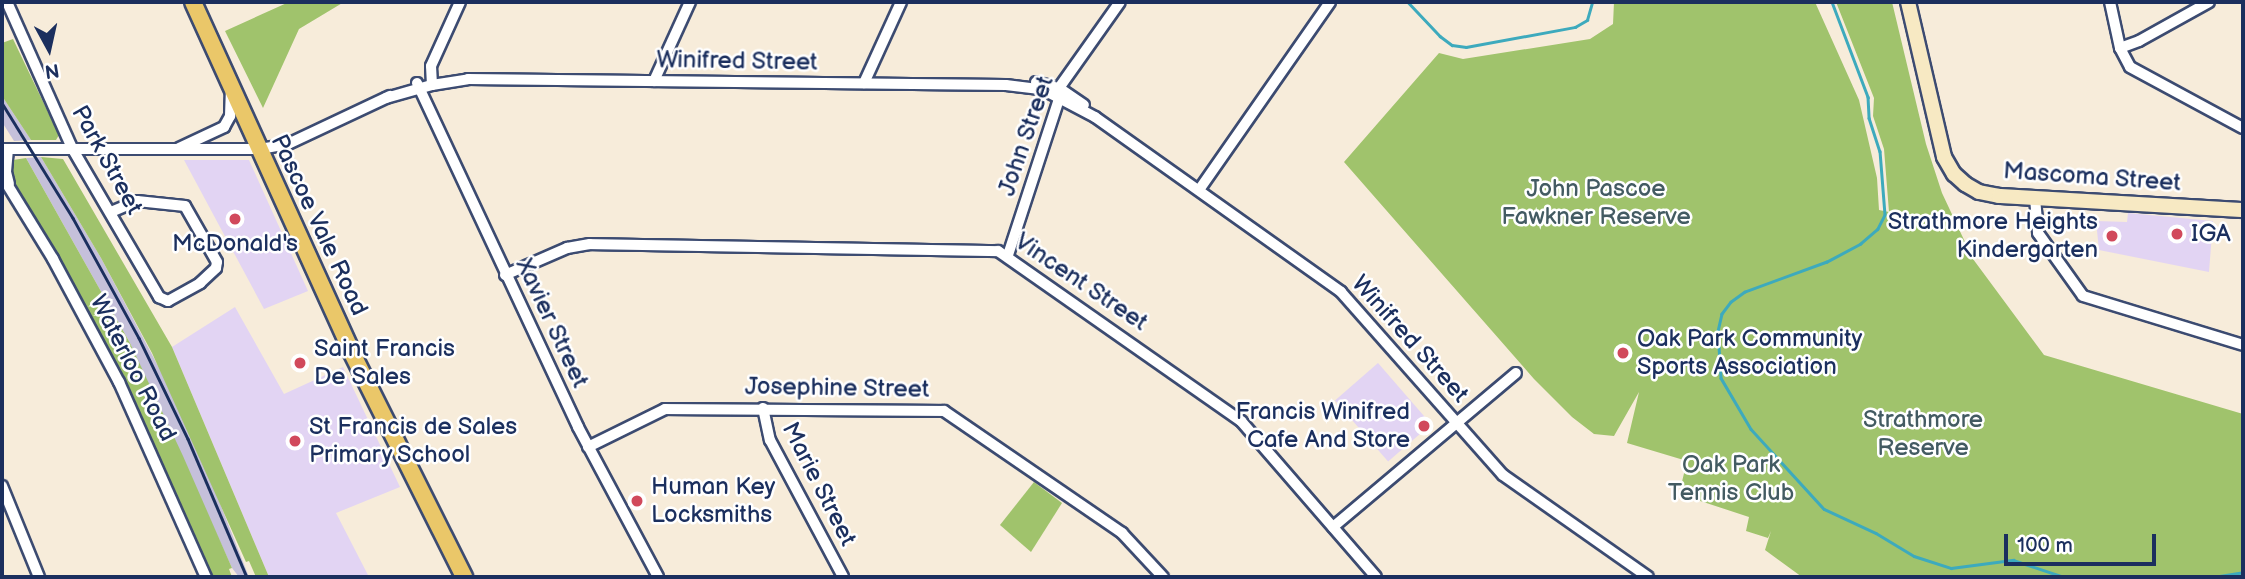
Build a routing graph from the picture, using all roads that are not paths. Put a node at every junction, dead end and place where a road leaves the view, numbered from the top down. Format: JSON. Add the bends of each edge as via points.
{"nodes":[{"id":1,"x":7,"y":2,"type":"edge"},
{"id":2,"x":193,"y":2,"type":"edge"},
{"id":3,"x":460,"y":2,"type":"edge"},
{"id":4,"x":690,"y":2,"type":"edge"},
{"id":5,"x":901,"y":2,"type":"edge"},
{"id":6,"x":1120,"y":2,"type":"edge"},
{"id":7,"x":1331,"y":2,"type":"edge"},
{"id":8,"x":1908,"y":2,"type":"edge"},
{"id":9,"x":2110,"y":2,"type":"edge"},
{"id":10,"x":2209,"y":2,"type":"edge"},
{"id":11,"x":2120,"y":48,"type":"junction"},
{"id":12,"x":431,"y":81,"type":"junction"},
{"id":13,"x":654,"y":81,"type":"junction"},
{"id":14,"x":231,"y":83,"type":"junction"},
{"id":15,"x":864,"y":83,"type":"junction"},
{"id":16,"x":418,"y":86,"type":"junction"},
{"id":17,"x":1059,"y":93,"type":"junction"},
{"id":18,"x":2243,"y":128,"type":"edge"},
{"id":19,"x":72,"y":148,"type":"junction"},
{"id":20,"x":5,"y":149,"type":"edge"},
{"id":21,"x":176,"y":149,"type":"junction"},
{"id":22,"x":260,"y":149,"type":"junction"},
{"id":23,"x":5,"y":180,"type":"edge"},
{"id":24,"x":1199,"y":190,"type":"junction"},
{"id":25,"x":2035,"y":198,"type":"junction"},
{"id":26,"x":2243,"y":210,"type":"edge"},
{"id":27,"x":111,"y":212,"type":"junction"},
{"id":28,"x":1008,"y":255,"type":"junction"},
{"id":29,"x":505,"y":275,"type":"junction"},
{"id":30,"x":2243,"y":345,"type":"edge"},
{"id":31,"x":1516,"y":373,"type":"dead end"},
{"id":32,"x":763,"y":408,"type":"junction"},
{"id":33,"x":1457,"y":424,"type":"junction"},
{"id":34,"x":588,"y":447,"type":"junction"},
{"id":35,"x":2,"y":485,"type":"edge"},
{"id":36,"x":1335,"y":529,"type":"junction"},
{"id":37,"x":39,"y":577,"type":"edge"},
{"id":38,"x":206,"y":577,"type":"edge"},
{"id":39,"x":464,"y":577,"type":"edge"},
{"id":40,"x":658,"y":577,"type":"edge"},
{"id":41,"x":843,"y":577,"type":"edge"},
{"id":42,"x":1163,"y":577,"type":"edge"},
{"id":43,"x":1376,"y":577,"type":"edge"},
{"id":44,"x":1648,"y":577,"type":"edge"}],
"edges":[{"from":1,"to":19,"type":"street","name":"Park Street"},
{"from":2,"to":14,"type":"main road","name":"Pascoe Vale Road"},
{"from":3,"to":12,"type":"street","via":[[431,66]]},
{"from":4,"to":13,"type":"street"},
{"from":5,"to":15,"type":"street"},
{"from":6,"to":17,"type":"street","name":"John Street"},
{"from":7,"to":24,"type":"street"},
{"from":8,"to":25,"type":"main road","name":"Mascoma Street","via":[[1947,165],[1979,192]]},
{"from":9,"to":11,"type":"street"},
{"from":10,"to":11,"type":"street"},
{"from":11,"to":18,"type":"street","via":[[2135,71]]},
{"from":12,"to":13,"type":"street","name":"Winifred Street"},
{"from":12,"to":16,"type":"street","name":"Winifred Street"},
{"from":13,"to":15,"type":"street","name":"Winifred Street"},
{"from":14,"to":21,"type":"street","via":[[230,116],[224,127]]},
{"from":14,"to":22,"type":"main road","name":"Pascoe Vale Road"},
{"from":15,"to":17,"type":"street","name":"Winifred Street","via":[[1038,82]]},
{"from":16,"to":22,"type":"street","name":"Winifred Street","via":[[288,144]]},
{"from":16,"to":29,"type":"street","name":"Xavier Street"},
{"from":17,"to":24,"type":"street","name":"Winifred Street"},
{"from":17,"to":28,"type":"street","name":"John Street"},
{"from":19,"to":20,"type":"street","name":"Winifred Street"},
{"from":19,"to":21,"type":"street","name":"Winifred Street"},
{"from":19,"to":27,"type":"street","name":"Park Street"},
{"from":20,"to":23,"type":"street","name":"Waterloo Road"},
{"from":21,"to":22,"type":"street","name":"Winifred Street"},
{"from":22,"to":39,"type":"main road","name":"Pascoe Vale Road","via":[[373,396]]},
{"from":23,"to":38,"type":"street","name":"Waterloo Road","via":[[120,382]]},
{"from":24,"to":33,"type":"street","name":"Winifred Street","via":[[1352,300]]},
{"from":25,"to":26,"type":"main road","name":"Mascoma Street"},
{"from":25,"to":30,"type":"street","via":[[2036,228],[2083,296]]},
{"from":27,"to":27,"type":"street","name":"Park Street","via":[[159,298],[168,301],[216,268],[189,210],[180,204],[137,201]]},
{"from":28,"to":29,"type":"street","name":"Vincent Street","via":[[987,248],[590,244],[567,248]]},
{"from":28,"to":36,"type":"street","name":"Vincent Street","via":[[1241,421]]},
{"from":29,"to":34,"type":"street","name":"Xavier Street"},
{"from":31,"to":33,"type":"street"},
{"from":32,"to":34,"type":"street","name":"Josephine Street","via":[[665,409]]},
{"from":32,"to":41,"type":"street","name":"Marie Street","via":[[770,440]]},
{"from":32,"to":42,"type":"street","name":"Josephine Street","via":[[944,411],[1122,533]]},
{"from":33,"to":36,"type":"street"},
{"from":33,"to":44,"type":"street","name":"Winifred Street","via":[[1516,486]]},
{"from":34,"to":40,"type":"street","name":"Xavier Street"},
{"from":35,"to":37,"type":"street"},
{"from":36,"to":43,"type":"street","name":"Vincent Street"}]}
